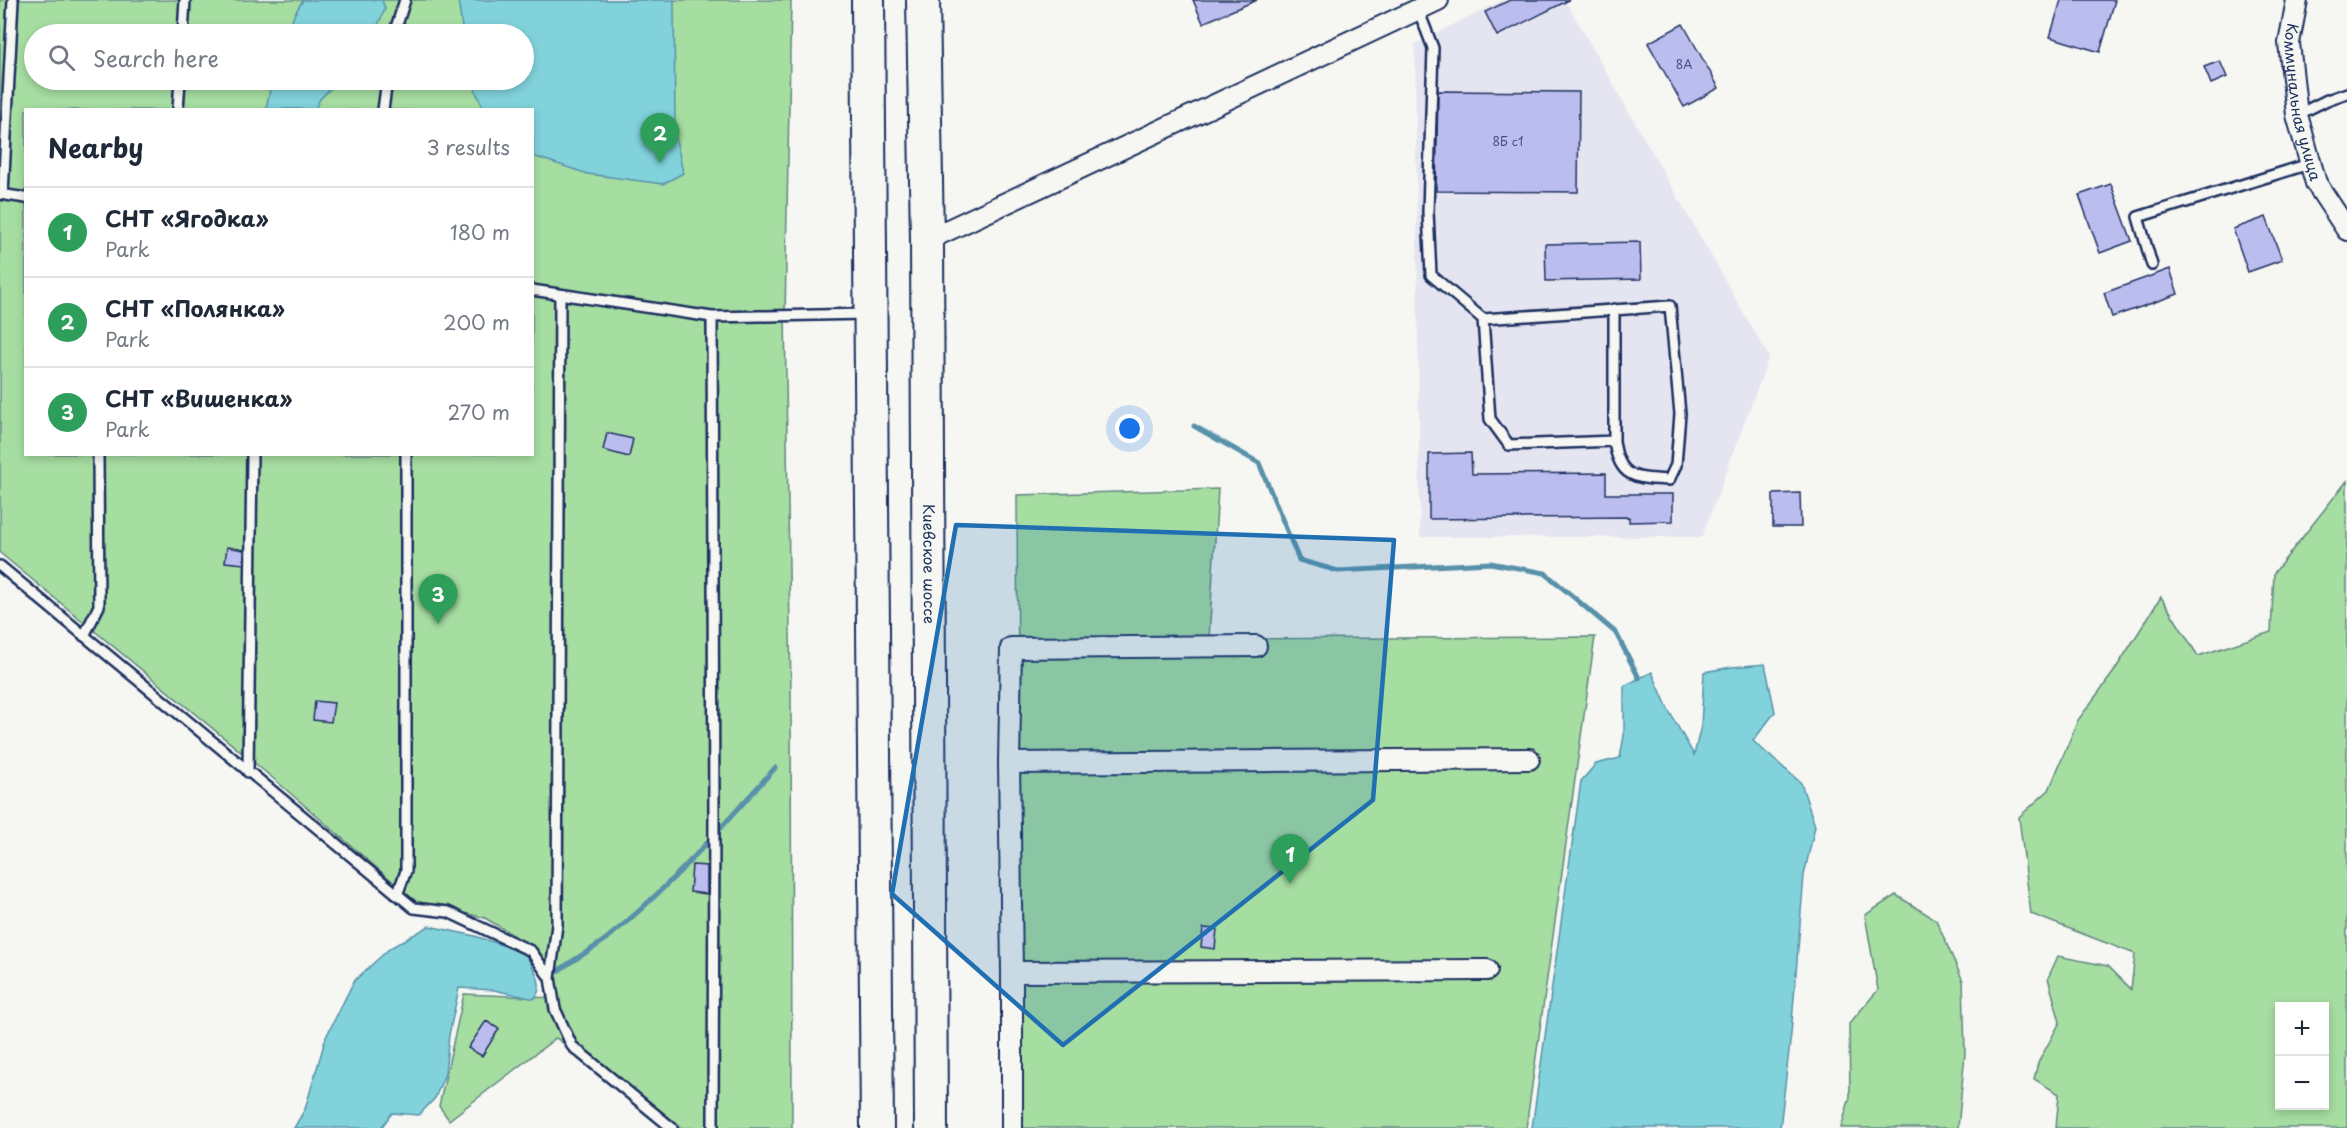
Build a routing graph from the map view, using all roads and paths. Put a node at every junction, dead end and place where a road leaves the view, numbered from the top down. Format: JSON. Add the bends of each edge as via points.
{"nodes":[{"id":1,"x":13,"y":0,"type":"edge"},
{"id":2,"x":184,"y":0,"type":"edge"},
{"id":3,"x":405,"y":0,"type":"edge"},
{"id":4,"x":868,"y":0,"type":"edge"},
{"id":5,"x":923,"y":0,"type":"edge"},
{"id":6,"x":1438,"y":0,"type":"edge"},
{"id":7,"x":2297,"y":0,"type":"edge"},
{"id":8,"x":1418,"y":9,"type":"junction"},
{"id":9,"x":183,"y":24,"type":"edge"},
{"id":10,"x":397,"y":24,"type":"edge"},
{"id":11,"x":179,"y":90,"type":"edge"},
{"id":12,"x":386,"y":90,"type":"edge"},
{"id":13,"x":2347,"y":93,"type":"edge"},
{"id":14,"x":178,"y":108,"type":"edge"},
{"id":15,"x":383,"y":108,"type":"edge"},
{"id":16,"x":2297,"y":115,"type":"junction"},
{"id":17,"x":2309,"y":164,"type":"junction"},
{"id":18,"x":2,"y":194,"type":"edge"},
{"id":19,"x":24,"y":198,"type":"edge"},
{"id":20,"x":2347,"y":230,"type":"edge"},
{"id":21,"x":927,"y":240,"type":"junction"},
{"id":22,"x":2152,"y":265,"type":"dead end"},
{"id":23,"x":534,"y":290,"type":"edge"},
{"id":24,"x":560,"y":296,"type":"junction"},
{"id":25,"x":1614,"y":309,"type":"junction"},
{"id":26,"x":871,"y":314,"type":"junction"},
{"id":27,"x":712,"y":317,"type":"junction"},
{"id":28,"x":1483,"y":319,"type":"junction"},
{"id":29,"x":1614,"y":441,"type":"junction"},
{"id":30,"x":98,"y":456,"type":"edge"},
{"id":31,"x":252,"y":456,"type":"edge"},
{"id":32,"x":406,"y":456,"type":"edge"},
{"id":33,"x":0,"y":566,"type":"edge"},
{"id":34,"x":84,"y":636,"type":"junction"},
{"id":35,"x":1256,"y":646,"type":"dead end"},
{"id":36,"x":1529,"y":759,"type":"dead end"},
{"id":37,"x":1009,"y":763,"type":"junction"},
{"id":38,"x":248,"y":772,"type":"junction"},
{"id":39,"x":398,"y":895,"type":"junction"},
{"id":40,"x":1487,"y":970,"type":"dead end"},
{"id":41,"x":1012,"y":972,"type":"junction"},
{"id":42,"x":550,"y":978,"type":"junction"},
{"id":43,"x":672,"y":1128,"type":"edge"},
{"id":44,"x":712,"y":1128,"type":"edge"},
{"id":45,"x":877,"y":1128,"type":"edge"},
{"id":46,"x":931,"y":1128,"type":"edge"},
{"id":47,"x":1012,"y":1128,"type":"edge"}],
"edges":[{"from":1,"to":18,"type":"lane"},
{"from":2,"to":9,"type":"lane"},
{"from":3,"to":10,"type":"lane"},
{"from":4,"to":26,"type":"highway"},
{"from":5,"to":21,"type":"highway","name":"Киевское шоссе"},
{"from":6,"to":8,"type":"street"},
{"from":7,"to":16,"type":"street","name":"Коммунальная улица","via":[[2289,43]]},
{"from":8,"to":21,"type":"street"},
{"from":8,"to":28,"type":"lane","via":[[1433,48],[1428,212],[1431,275]]},
{"from":11,"to":14,"type":"lane"},
{"from":12,"to":15,"type":"lane"},
{"from":13,"to":16,"type":"lane"},
{"from":16,"to":17,"type":"street","name":"Коммунальная улица"},
{"from":17,"to":20,"type":"street","name":"Коммунальная улица","via":[[2316,183]]},
{"from":17,"to":22,"type":"lane","via":[[2138,217]]},
{"from":18,"to":19,"type":"lane"},
{"from":21,"to":46,"type":"highway","name":"Киевское шоссе"},
{"from":23,"to":24,"type":"lane"},
{"from":24,"to":27,"type":"lane"},
{"from":24,"to":42,"type":"lane","via":[[557,925]]},
{"from":25,"to":28,"type":"lane"},
{"from":25,"to":29,"type":"lane"},
{"from":25,"to":29,"type":"lane","via":[[1670,306],[1680,414],[1676,465],[1669,480],[1639,478],[1626,472],[1616,455]]},
{"from":26,"to":27,"type":"lane"},
{"from":26,"to":45,"type":"highway"},
{"from":27,"to":44,"type":"lane"},
{"from":28,"to":29,"type":"lane","via":[[1490,419],[1509,445]]},
{"from":30,"to":34,"type":"lane","via":[[99,606]]},
{"from":31,"to":38,"type":"lane"},
{"from":32,"to":39,"type":"lane","via":[[406,871]]},
{"from":33,"to":34,"type":"lane"},
{"from":34,"to":38,"type":"lane"},
{"from":35,"to":37,"type":"street","via":[[1011,648]]},
{"from":36,"to":37,"type":"street"},
{"from":37,"to":41,"type":"street"},
{"from":38,"to":39,"type":"lane"},
{"from":39,"to":42,"type":"lane","via":[[414,908],[448,912],[531,951]]},
{"from":40,"to":41,"type":"street"},
{"from":41,"to":47,"type":"street"},
{"from":42,"to":43,"type":"lane","via":[[555,1009],[572,1046]]}]}
